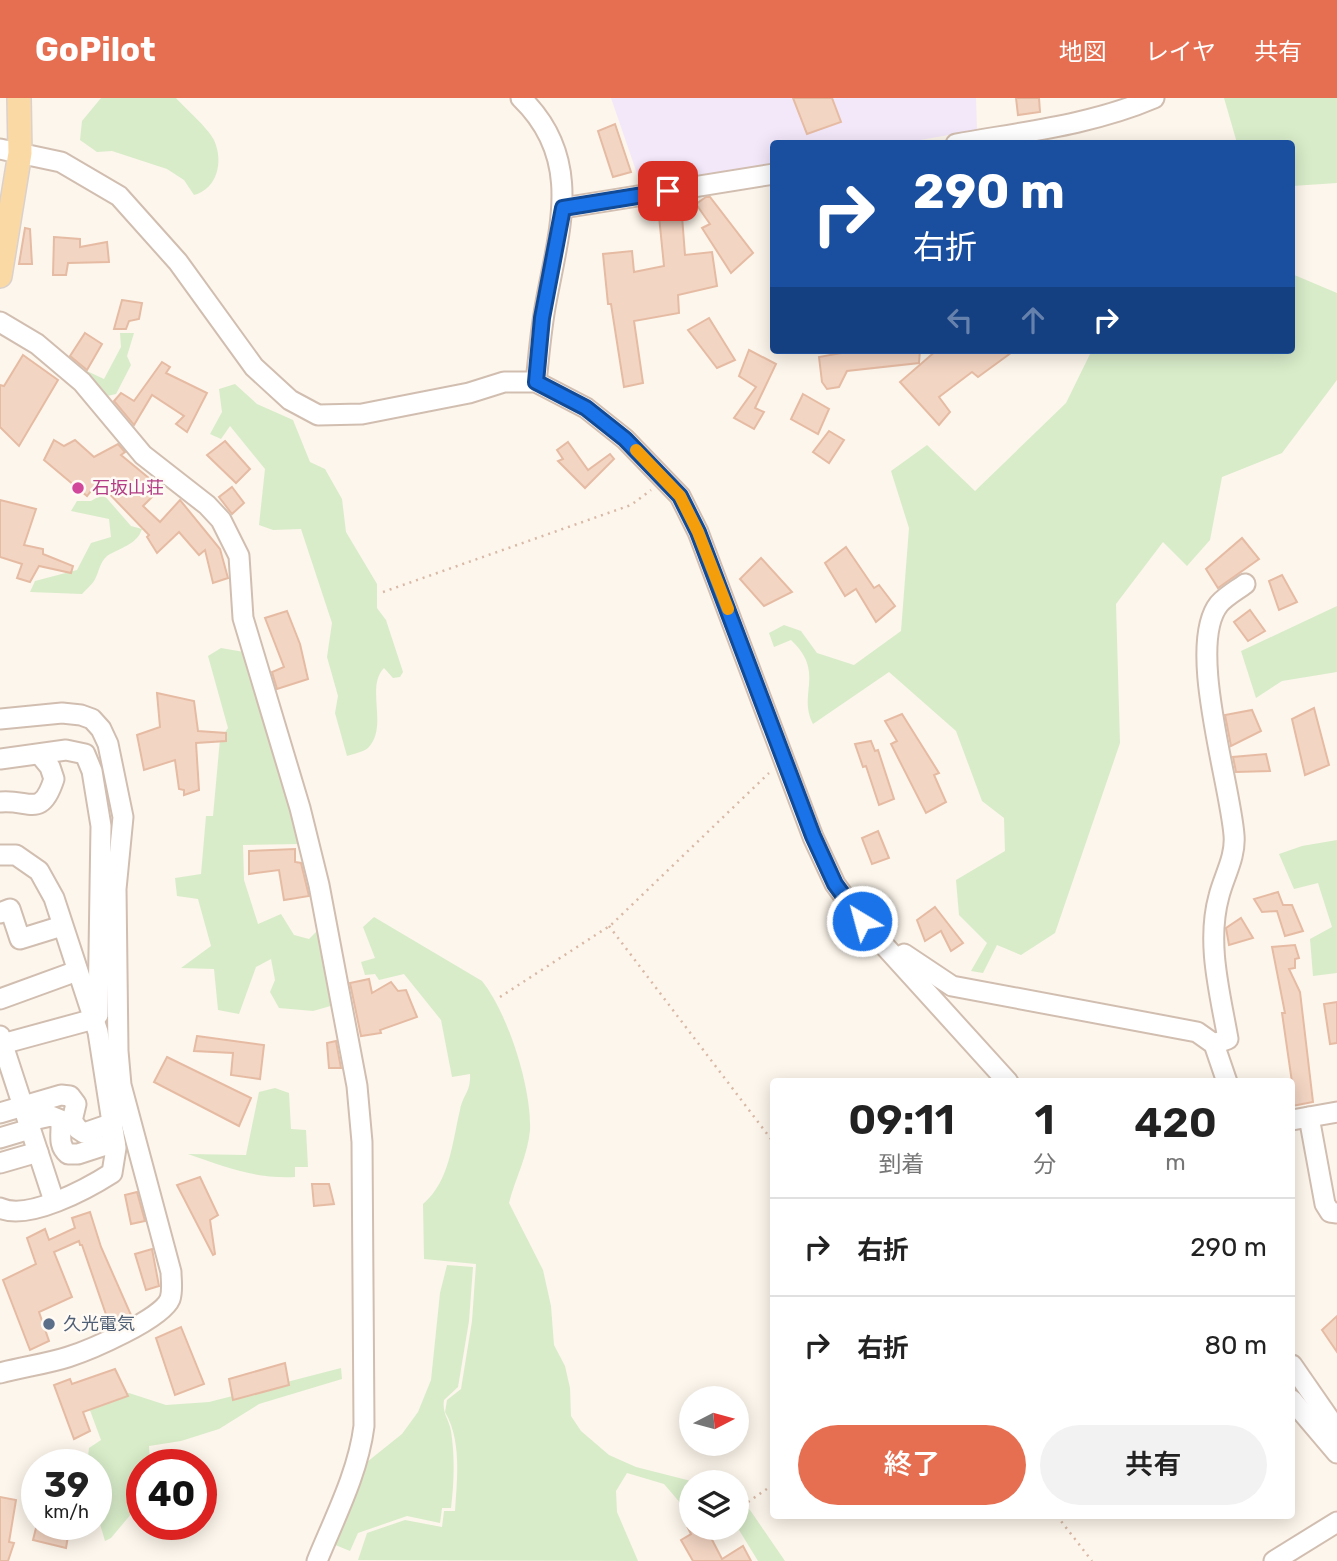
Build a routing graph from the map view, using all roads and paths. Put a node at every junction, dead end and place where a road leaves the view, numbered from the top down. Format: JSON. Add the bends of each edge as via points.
{"nodes":[{"id":1,"x":19,"y":98,"type":"edge"},
{"id":2,"x":521,"y":98,"type":"edge"},
{"id":3,"x":1154,"y":98,"type":"edge"},
{"id":4,"x":979,"y":140,"type":"edge"},
{"id":5,"x":10,"y":151,"type":"edge"},
{"id":6,"x":770,"y":175,"type":"edge"},
{"id":7,"x":563,"y":208,"type":"junction"},
{"id":8,"x":0,"y":276,"type":"edge"},
{"id":9,"x":0,"y":323,"type":"edge"},
{"id":10,"x":536,"y":382,"type":"junction"},
{"id":11,"x":662,"y":476,"type":"junction"},
{"id":12,"x":1244,"y":584,"type":"dead end"},
{"id":13,"x":383,"y":592,"type":"dead end"},
{"id":14,"x":0,"y":719,"type":"edge"},
{"id":15,"x":41,"y":756,"type":"junction"},
{"id":16,"x":784,"y":758,"type":"junction"},
{"id":17,"x":0,"y":759,"type":"edge"},
{"id":18,"x":0,"y":802,"type":"edge"},
{"id":19,"x":0,"y":855,"type":"edge"},
{"id":20,"x":0,"y":913,"type":"edge"},
{"id":21,"x":862,"y":921,"type":"junction"},
{"id":22,"x":62,"y":926,"type":"junction"},
{"id":23,"x":609,"y":926,"type":"junction"},
{"id":24,"x":77,"y":971,"type":"junction"},
{"id":25,"x":500,"y":997,"type":"dead end"},
{"id":26,"x":0,"y":999,"type":"edge"},
{"id":27,"x":96,"y":1025,"type":"junction"},
{"id":28,"x":1,"y":1040,"type":"edge"},
{"id":29,"x":1214,"y":1044,"type":"junction"},
{"id":30,"x":1004,"y":1078,"type":"edge"},
{"id":31,"x":1226,"y":1078,"type":"edge"},
{"id":32,"x":7,"y":1080,"type":"edge"},
{"id":33,"x":1337,"y":1112,"type":"edge"},
{"id":34,"x":0,"y":1113,"type":"edge"},
{"id":35,"x":1300,"y":1118,"type":"edge"},
{"id":36,"x":27,"y":1119,"type":"junction"},
{"id":37,"x":114,"y":1133,"type":"junction"},
{"id":38,"x":0,"y":1138,"type":"edge"},
{"id":39,"x":770,"y":1138,"type":"edge"},
{"id":40,"x":38,"y":1152,"type":"junction"},
{"id":41,"x":0,"y":1163,"type":"edge"},
{"id":42,"x":54,"y":1201,"type":"junction"},
{"id":43,"x":0,"y":1208,"type":"edge"},
{"id":44,"x":1337,"y":1213,"type":"edge"},
{"id":45,"x":1295,"y":1369,"type":"edge"},
{"id":46,"x":0,"y":1373,"type":"edge"},
{"id":47,"x":1295,"y":1405,"type":"edge"},
{"id":48,"x":1337,"y":1430,"type":"edge"},
{"id":49,"x":1337,"y":1454,"type":"edge"},
{"id":50,"x":770,"y":1486,"type":"edge"},
{"id":51,"x":749,"y":1501,"type":"edge"},
{"id":52,"x":1059,"y":1519,"type":"edge"},
{"id":53,"x":1337,"y":1522,"type":"edge"},
{"id":54,"x":317,"y":1561,"type":"edge"},
{"id":55,"x":1092,"y":1561,"type":"edge"},
{"id":56,"x":1274,"y":1561,"type":"edge"}],
"edges":[{"from":1,"to":5,"type":"main road"},
{"from":2,"to":7,"type":"street","via":[[535,111],[556,151]]},
{"from":3,"to":4,"type":"street","via":[[1086,121]]},
{"from":5,"to":8,"type":"main road"},
{"from":5,"to":10,"type":"street","via":[[61,162],[118,196],[177,262],[254,367],[290,400],[318,415],[362,414],[504,382]]},
{"from":6,"to":7,"type":"street"},
{"from":7,"to":10,"type":"street","via":[[542,318]]},
{"from":9,"to":54,"type":"street","via":[[37,344],[82,382],[142,455],[221,520],[239,556],[243,618],[319,885],[355,1074],[362,1142],[364,1426],[352,1477]]},
{"from":10,"to":11,"type":"street","via":[[586,408]]},
{"from":11,"to":13,"type":"path","via":[[647,495],[631,505]]},
{"from":11,"to":16,"type":"street","via":[[680,496],[698,532]]},
{"from":12,"to":29,"type":"street","via":[[1219,604],[1209,627],[1206,667],[1235,838],[1212,944],[1228,1039]]},
{"from":14,"to":46,"type":"street","via":[[82,715],[101,729],[108,744],[123,817],[116,889],[121,1085],[172,1285],[163,1308],[110,1339],[69,1357]]},
{"from":15,"to":17,"type":"street"},
{"from":15,"to":18,"type":"street","via":[[54,779],[46,799],[30,806]]},
{"from":15,"to":27,"type":"street","via":[[66,750],[85,754],[92,771],[101,826]]},
{"from":16,"to":21,"type":"street","via":[[835,884]]},
{"from":16,"to":23,"type":"path"},
{"from":19,"to":22,"type":"street","via":[[16,855],[39,871]]},
{"from":20,"to":22,"type":"street","via":[[10,909],[20,939]]},
{"from":21,"to":29,"type":"street","via":[[952,986],[1197,1032]]},
{"from":21,"to":30,"type":"street"},
{"from":22,"to":24,"type":"street"},
{"from":23,"to":25,"type":"path"},
{"from":23,"to":39,"type":"path"},
{"from":24,"to":26,"type":"street"},
{"from":24,"to":27,"type":"street"},
{"from":27,"to":28,"type":"street"},
{"from":27,"to":37,"type":"street"},
{"from":28,"to":32,"type":"street"},
{"from":29,"to":31,"type":"street"},
{"from":32,"to":36,"type":"street"},
{"from":33,"to":35,"type":"street"},
{"from":34,"to":36,"type":"street"},
{"from":35,"to":44,"type":"street","via":[[1325,1204]]},
{"from":36,"to":37,"type":"street","via":[[51,1116],[61,1120],[62,1149],[68,1154],[78,1154]]},
{"from":36,"to":38,"type":"street"},
{"from":36,"to":40,"type":"street"},
{"from":37,"to":42,"type":"street","via":[[112,1173]]},
{"from":40,"to":41,"type":"street"},
{"from":40,"to":42,"type":"street"},
{"from":42,"to":43,"type":"street","via":[[24,1213]]},
{"from":45,"to":48,"type":"street"},
{"from":47,"to":49,"type":"street"},
{"from":50,"to":51,"type":"path"},
{"from":52,"to":55,"type":"path"},
{"from":53,"to":56,"type":"street"}]}
